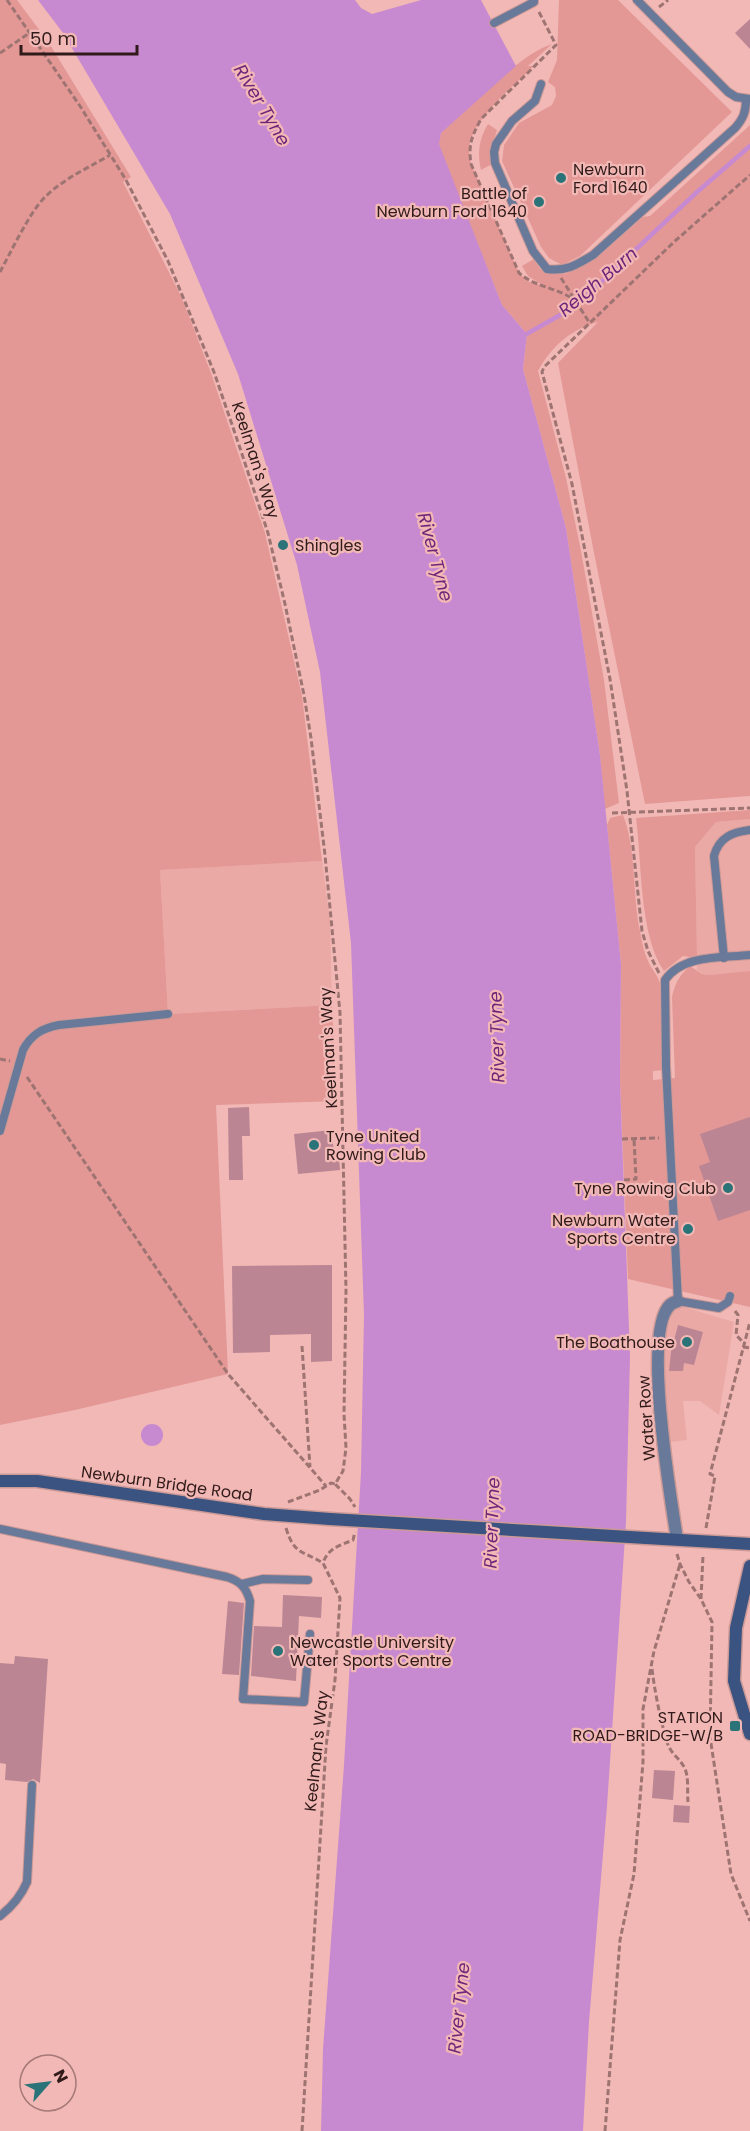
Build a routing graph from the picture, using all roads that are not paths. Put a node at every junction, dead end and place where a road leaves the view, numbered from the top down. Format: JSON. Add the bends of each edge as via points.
{"nodes":[{"id":1,"x":637,"y":0,"type":"edge"},
{"id":2,"x":534,"y":1,"type":"edge"},
{"id":3,"x":494,"y":23,"type":"dead end"},
{"id":4,"x":541,"y":84,"type":"dead end"},
{"id":5,"x":748,"y":100,"type":"edge"},
{"id":6,"x":750,"y":830,"type":"edge"},
{"id":7,"x":750,"y":955,"type":"edge"},
{"id":8,"x":724,"y":958,"type":"junction"},
{"id":9,"x":168,"y":1014,"type":"dead end"},
{"id":10,"x":0,"y":1131,"type":"edge"},
{"id":11,"x":730,"y":1296,"type":"dead end"},
{"id":12,"x":678,"y":1301,"type":"junction"},
{"id":13,"x":0,"y":1481,"type":"edge"},
{"id":14,"x":0,"y":1529,"type":"edge"},
{"id":15,"x":677,"y":1539,"type":"junction"},
{"id":16,"x":750,"y":1544,"type":"edge"},
{"id":17,"x":750,"y":1566,"type":"edge"},
{"id":18,"x":309,"y":1580,"type":"dead end"},
{"id":19,"x":242,"y":1584,"type":"junction"},
{"id":20,"x":310,"y":1634,"type":"dead end"},
{"id":21,"x":750,"y":1734,"type":"edge"},
{"id":22,"x":32,"y":1785,"type":"dead end"},
{"id":23,"x":0,"y":1916,"type":"edge"}],
"edges":[{"from":1,"to":5,"type":"lane","via":[[728,92]]},
{"from":2,"to":3,"type":"lane"},
{"from":4,"to":5,"type":"lane","via":[[535,101],[512,121],[494,152],[495,163],[532,251],[547,269],[556,271],[574,267],[593,255],[726,136],[742,120]]},
{"from":6,"to":8,"type":"lane","via":[[726,836],[714,856]]},
{"from":7,"to":8,"type":"lane"},
{"from":8,"to":12,"type":"lane","via":[[684,963],[665,980]]},
{"from":9,"to":10,"type":"lane","via":[[46,1028],[28,1040]]},
{"from":11,"to":12,"type":"lane","via":[[719,1308]]},
{"from":12,"to":15,"type":"street","name":"Water Row","via":[[665,1311],[659,1337],[658,1377],[662,1439]]},
{"from":13,"to":15,"type":"street","name":"Newburn Bridge Road","bridge":true,"via":[[37,1481],[282,1516]]},
{"from":14,"to":19,"type":"lane","via":[[227,1577]]},
{"from":15,"to":16,"type":"street"},
{"from":17,"to":21,"type":"street","via":[[736,1628],[734,1681]]},
{"from":18,"to":19,"type":"lane","via":[[263,1579]]},
{"from":19,"to":20,"type":"lane","via":[[250,1601],[243,1699],[304,1702]]},
{"from":22,"to":23,"type":"lane","via":[[27,1881],[22,1894]]}]}
